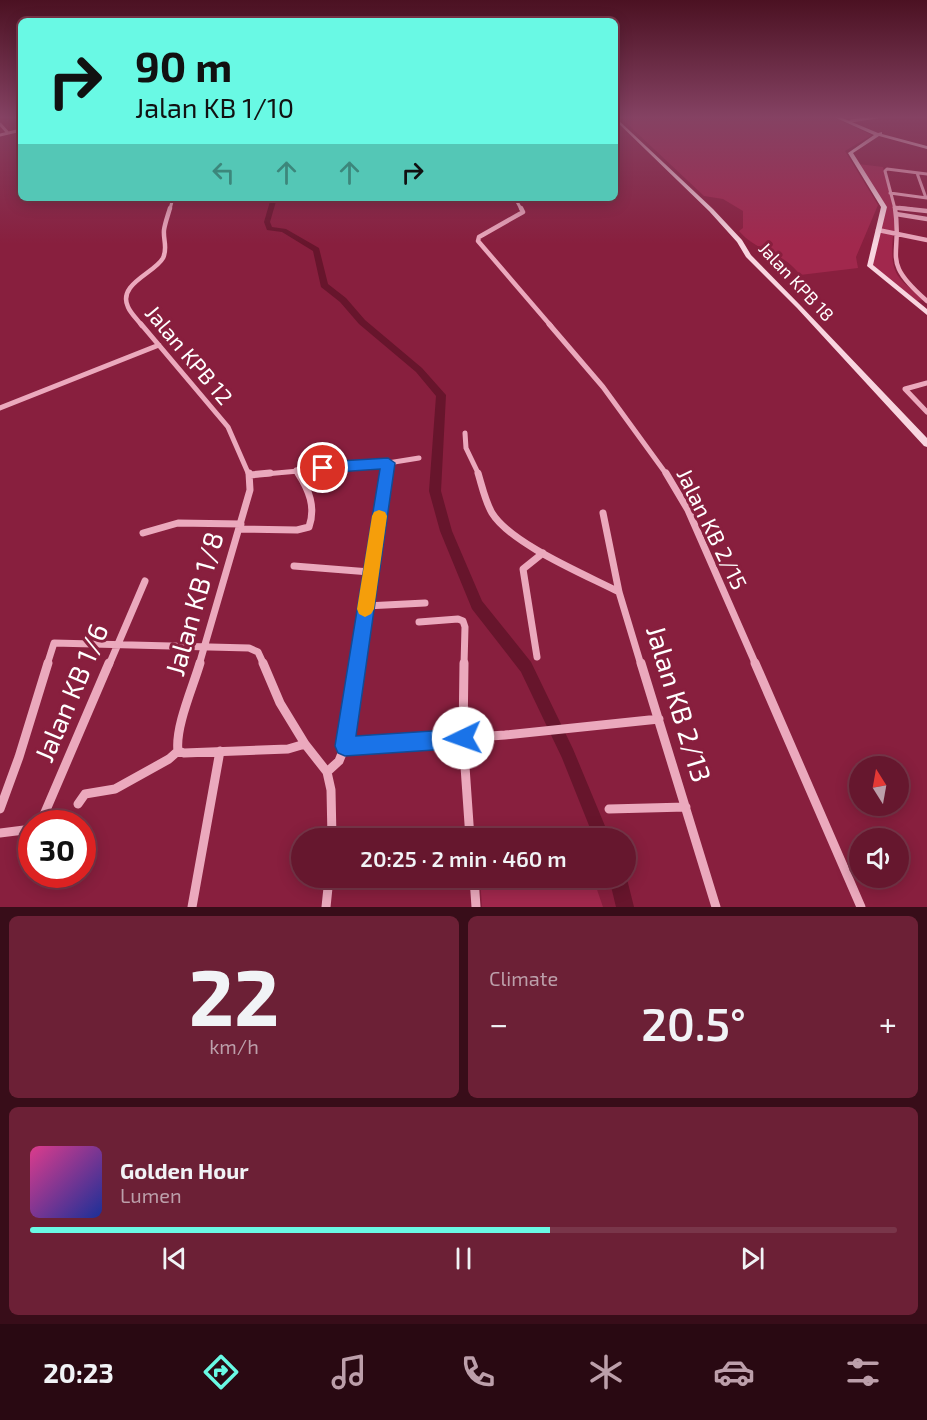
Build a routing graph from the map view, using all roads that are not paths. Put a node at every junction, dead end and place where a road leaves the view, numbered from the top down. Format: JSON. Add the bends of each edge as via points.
{"nodes":[{"id":1,"x":658,"y":159,"type":"edge"},
{"id":2,"x":854,"y":159,"type":"edge"},
{"id":3,"x":917,"y":173,"type":"junction"},
{"id":4,"x":927,"y":174,"type":"edge"},
{"id":5,"x":921,"y":185,"type":"junction"},
{"id":6,"x":927,"y":185,"type":"edge"},
{"id":7,"x":890,"y":193,"type":"junction"},
{"id":8,"x":926,"y":198,"type":"edge"},
{"id":9,"x":172,"y":201,"type":"edge"},
{"id":10,"x":517,"y":201,"type":"edge"},
{"id":11,"x":894,"y":207,"type":"junction"},
{"id":12,"x":927,"y":211,"type":"edge"},
{"id":13,"x":896,"y":214,"type":"junction"},
{"id":14,"x":927,"y":219,"type":"edge"},
{"id":15,"x":878,"y":231,"type":"junction"},
{"id":16,"x":895,"y":234,"type":"junction"},
{"id":17,"x":927,"y":240,"type":"edge"},
{"id":18,"x":927,"y":301,"type":"edge"},
{"id":19,"x":913,"y":303,"type":"junction"},
{"id":20,"x":927,"y":314,"type":"edge"},
{"id":21,"x":159,"y":345,"type":"junction"},
{"id":22,"x":927,"y":383,"type":"edge"},
{"id":23,"x":0,"y":408,"type":"edge"},
{"id":24,"x":927,"y":412,"type":"edge"},
{"id":25,"x":465,"y":433,"type":"dead end"},
{"id":26,"x":927,"y":444,"type":"edge"},
{"id":27,"x":419,"y":458,"type":"dead end"},
{"id":28,"x":388,"y":463,"type":"junction"},
{"id":29,"x":296,"y":470,"type":"junction"},
{"id":30,"x":250,"y":475,"type":"junction"},
{"id":31,"x":603,"y":513,"type":"dead end"},
{"id":32,"x":240,"y":526,"type":"junction"},
{"id":33,"x":143,"y":533,"type":"dead end"},
{"id":34,"x":543,"y":553,"type":"junction"},
{"id":35,"x":294,"y":566,"type":"dead end"},
{"id":36,"x":370,"y":572,"type":"junction"},
{"id":37,"x":145,"y":581,"type":"dead end"},
{"id":38,"x":619,"y":592,"type":"junction"},
{"id":39,"x":425,"y":603,"type":"dead end"},
{"id":40,"x":366,"y":606,"type":"junction"},
{"id":41,"x":419,"y":622,"type":"dead end"},
{"id":42,"x":117,"y":644,"type":"junction"},
{"id":43,"x":205,"y":648,"type":"junction"},
{"id":44,"x":537,"y":657,"type":"dead end"},
{"id":45,"x":659,"y":719,"type":"junction"},
{"id":46,"x":463,"y":738,"type":"junction"},
{"id":47,"x":305,"y":744,"type":"junction"},
{"id":48,"x":345,"y":746,"type":"junction"},
{"id":49,"x":177,"y":748,"type":"junction"},
{"id":50,"x":220,"y":751,"type":"junction"},
{"id":51,"x":327,"y":772,"type":"junction"},
{"id":52,"x":78,"y":804,"type":"dead end"},
{"id":53,"x":686,"y":807,"type":"junction"},
{"id":54,"x":0,"y":808,"type":"edge"},
{"id":55,"x":609,"y":809,"type":"dead end"},
{"id":56,"x":46,"y":810,"type":"edge"},
{"id":57,"x":332,"y":828,"type":"edge"},
{"id":58,"x":469,"y":828,"type":"edge"},
{"id":59,"x":18,"y":831,"type":"edge"},
{"id":60,"x":0,"y":833,"type":"edge"},
{"id":61,"x":327,"y":888,"type":"edge"},
{"id":62,"x":475,"y":888,"type":"edge"},
{"id":63,"x":192,"y":907,"type":"edge"},
{"id":64,"x":326,"y":907,"type":"edge"},
{"id":65,"x":476,"y":907,"type":"edge"},
{"id":66,"x":716,"y":907,"type":"edge"},
{"id":67,"x":861,"y":907,"type":"edge"}],
"edges":[{"from":1,"to":26,"type":"street","name":"Jalan KPB 18","via":[[711,210],[740,241],[748,256]]},
{"from":2,"to":15,"type":"street","via":[[884,207]]},
{"from":3,"to":4,"type":"street"},
{"from":3,"to":5,"type":"street"},
{"from":3,"to":7,"type":"street","via":[[887,169]]},
{"from":5,"to":6,"type":"street"},
{"from":5,"to":8,"type":"street"},
{"from":7,"to":8,"type":"street"},
{"from":7,"to":11,"type":"street"},
{"from":9,"to":21,"type":"street","name":"Jalan KPB 12","via":[[164,231],[164,256],[158,265],[133,282],[126,300]]},
{"from":10,"to":67,"type":"street","name":"Jalan KB 2/15","via":[[523,212],[478,241],[603,387],[671,480],[688,510]]},
{"from":11,"to":12,"type":"street"},
{"from":11,"to":13,"type":"street"},
{"from":13,"to":14,"type":"street"},
{"from":13,"to":16,"type":"street"},
{"from":15,"to":16,"type":"street"},
{"from":15,"to":19,"type":"street","via":[[870,266]]},
{"from":16,"to":17,"type":"street"},
{"from":16,"to":18,"type":"street","via":[[895,267],[904,282]]},
{"from":18,"to":19,"type":"street"},
{"from":19,"to":20,"type":"street"},
{"from":21,"to":23,"type":"street"},
{"from":21,"to":30,"type":"street","name":"Jalan KPB 12","via":[[228,427]]},
{"from":22,"to":24,"type":"street","via":[[905,389]]},
{"from":25,"to":34,"type":"street","via":[[466,451],[494,515],[511,532]]},
{"from":27,"to":28,"type":"street"},
{"from":28,"to":29,"type":"street"},
{"from":28,"to":36,"type":"street"},
{"from":29,"to":30,"type":"street"},
{"from":29,"to":32,"type":"street","via":[[310,493],[309,527],[297,530]]},
{"from":30,"to":32,"type":"street","name":"Jalan KB 1/8"},
{"from":31,"to":38,"type":"street","name":"Jalan KB 2/13"},
{"from":32,"to":33,"type":"street","via":[[174,523]]},
{"from":32,"to":43,"type":"street","name":"Jalan KB 1/8"},
{"from":34,"to":38,"type":"street"},
{"from":34,"to":44,"type":"street","via":[[523,569]]},
{"from":35,"to":36,"type":"street"},
{"from":36,"to":40,"type":"street"},
{"from":37,"to":42,"type":"street","name":"Jalan KB 1/6"},
{"from":38,"to":45,"type":"street","name":"Jalan KB 2/13"},
{"from":39,"to":40,"type":"street"},
{"from":40,"to":48,"type":"street"},
{"from":41,"to":46,"type":"street","via":[[464,621]]},
{"from":42,"to":43,"type":"street"},
{"from":42,"to":54,"type":"street","via":[[54,643]]},
{"from":42,"to":56,"type":"street","name":"Jalan KB 1/6"},
{"from":43,"to":47,"type":"street","via":[[249,648],[258,652],[280,703]]},
{"from":43,"to":49,"type":"street","name":"Jalan KB 1/8"},
{"from":45,"to":46,"type":"street"},
{"from":45,"to":53,"type":"street","name":"Jalan KB 2/13"},
{"from":46,"to":48,"type":"street"},
{"from":46,"to":58,"type":"street"},
{"from":47,"to":50,"type":"street","via":[[288,749]]},
{"from":47,"to":51,"type":"street"},
{"from":48,"to":51,"type":"street","via":[[339,761]]},
{"from":49,"to":50,"type":"street"},
{"from":49,"to":52,"type":"street","via":[[169,759],[115,789],[85,794]]},
{"from":50,"to":63,"type":"street"},
{"from":51,"to":57,"type":"street"},
{"from":53,"to":55,"type":"street"},
{"from":53,"to":66,"type":"street","name":"Jalan KB 2/13"},
{"from":59,"to":60,"type":"street"},
{"from":61,"to":64,"type":"street"},
{"from":62,"to":65,"type":"street"}]}
